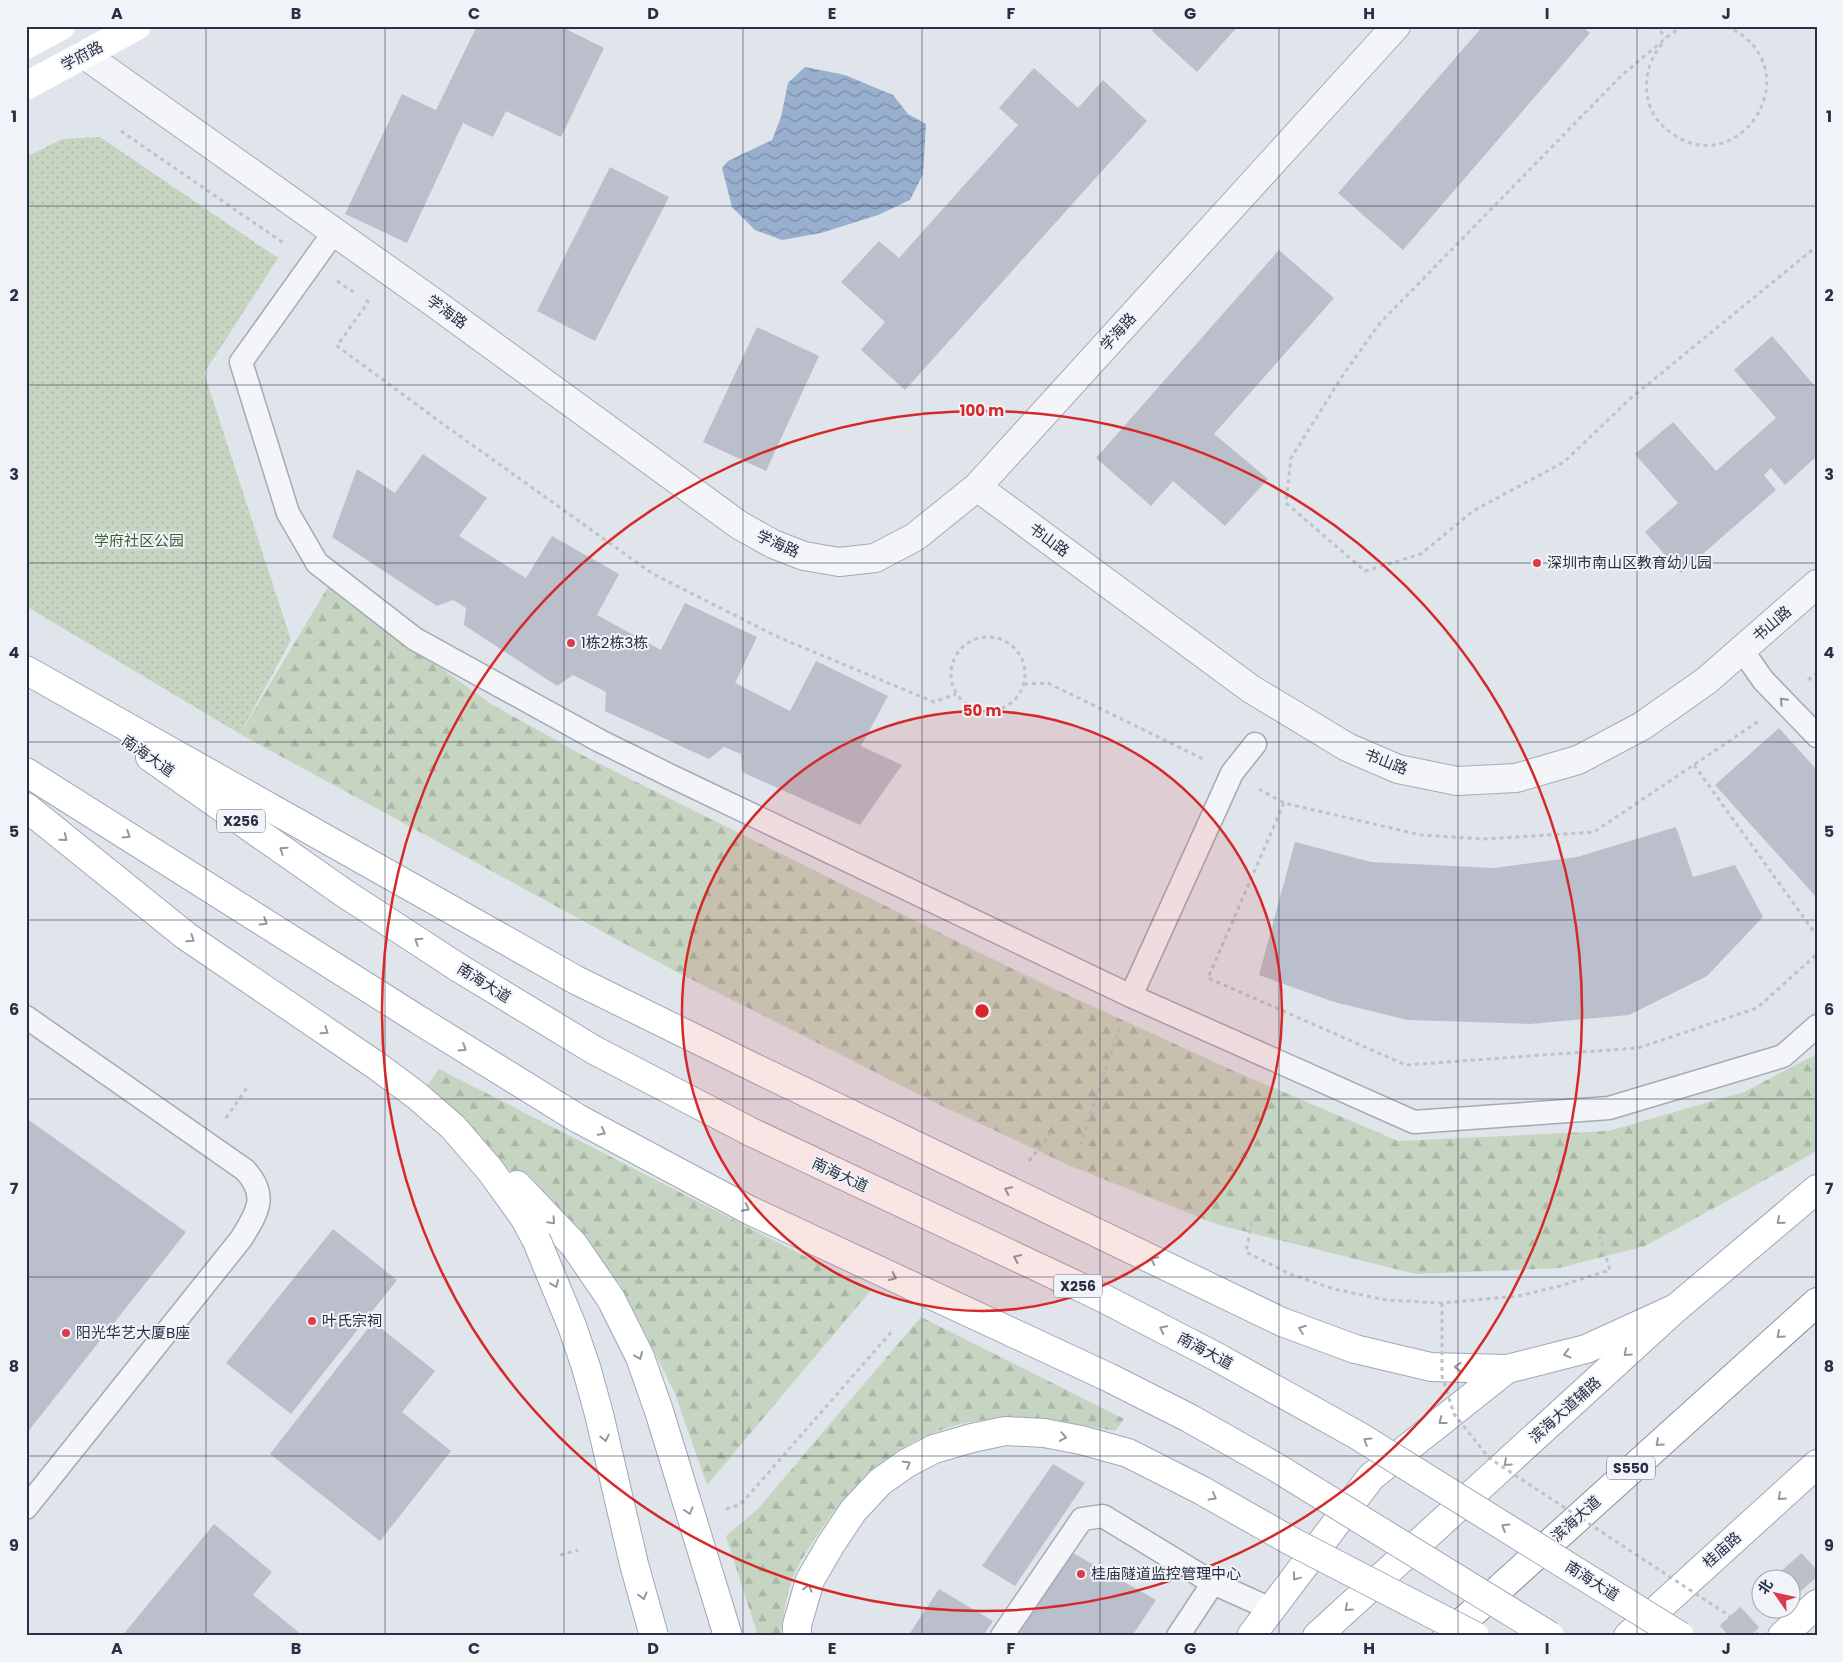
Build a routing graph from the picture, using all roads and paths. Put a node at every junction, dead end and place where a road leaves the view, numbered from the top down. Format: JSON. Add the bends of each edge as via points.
{"nodes":[{"id":1,"x":61,"y":26,"type":"edge"},
{"id":2,"x":138,"y":26,"type":"edge"},
{"id":3,"x":1396,"y":26,"type":"edge"},
{"id":4,"x":1654,"y":26,"type":"edge"},
{"id":5,"x":1684,"y":26,"type":"edge"},
{"id":6,"x":1689,"y":26,"type":"edge"},
{"id":7,"x":1725,"y":26,"type":"edge"},
{"id":8,"x":1667,"y":37,"type":"junction"},
{"id":9,"x":26,"y":45,"type":"edge"},
{"id":10,"x":85,"y":55,"type":"junction"},
{"id":11,"x":26,"y":86,"type":"edge"},
{"id":12,"x":121,"y":132,"type":"dead end"},
{"id":13,"x":334,"y":232,"type":"junction"},
{"id":14,"x":1817,"y":246,"type":"edge"},
{"id":15,"x":311,"y":263,"type":"junction"},
{"id":16,"x":977,"y":487,"type":"junction"},
{"id":17,"x":1817,"y":584,"type":"edge"},
{"id":18,"x":1742,"y":650,"type":"junction"},
{"id":19,"x":26,"y":670,"type":"edge"},
{"id":20,"x":956,"y":694,"type":"junction"},
{"id":21,"x":1817,"y":736,"type":"edge"},
{"id":22,"x":1255,"y":744,"type":"dead end"},
{"id":23,"x":1694,"y":765,"type":"dead end"},
{"id":24,"x":26,"y":772,"type":"edge"},
{"id":25,"x":1284,"y":803,"type":"dead end"},
{"id":26,"x":26,"y":807,"type":"edge"},
{"id":27,"x":1817,"y":936,"type":"edge"},
{"id":28,"x":1817,"y":954,"type":"edge"},
{"id":29,"x":1131,"y":996,"type":"junction"},
{"id":30,"x":26,"y":1017,"type":"edge"},
{"id":31,"x":1817,"y":1026,"type":"edge"},
{"id":32,"x":249,"y":1085,"type":"dead end"},
{"id":33,"x":453,"y":1127,"type":"junction"},
{"id":34,"x":1052,"y":1132,"type":"dead end"},
{"id":35,"x":209,"y":1143,"type":"junction"},
{"id":36,"x":1080,"y":1144,"type":"dead end"},
{"id":37,"x":1025,"y":1166,"type":"dead end"},
{"id":38,"x":1817,"y":1190,"type":"edge"},
{"id":39,"x":1252,"y":1222,"type":"dead end"},
{"id":40,"x":1600,"y":1234,"type":"dead end"},
{"id":41,"x":1442,"y":1302,"type":"junction"},
{"id":42,"x":1817,"y":1302,"type":"edge"},
{"id":43,"x":1676,"y":1308,"type":"junction"},
{"id":44,"x":893,"y":1330,"type":"dead end"},
{"id":45,"x":1507,"y":1369,"type":"junction"},
{"id":46,"x":1817,"y":1464,"type":"edge"},
{"id":47,"x":26,"y":1508,"type":"edge"},
{"id":48,"x":719,"y":1512,"type":"dead end"},
{"id":49,"x":578,"y":1550,"type":"dead end"},
{"id":50,"x":560,"y":1555,"type":"dead end"},
{"id":51,"x":1213,"y":1583,"type":"junction"},
{"id":52,"x":1817,"y":1604,"type":"edge"},
{"id":53,"x":1271,"y":1609,"type":"junction"},
{"id":54,"x":654,"y":1636,"type":"edge"},
{"id":55,"x":728,"y":1636,"type":"edge"},
{"id":56,"x":797,"y":1636,"type":"edge"},
{"id":57,"x":1002,"y":1636,"type":"edge"},
{"id":58,"x":1178,"y":1636,"type":"edge"},
{"id":59,"x":1251,"y":1636,"type":"edge"},
{"id":60,"x":1317,"y":1636,"type":"edge"},
{"id":61,"x":1447,"y":1636,"type":"edge"},
{"id":62,"x":1475,"y":1636,"type":"edge"},
{"id":63,"x":1550,"y":1636,"type":"edge"},
{"id":64,"x":1628,"y":1636,"type":"edge"},
{"id":65,"x":1680,"y":1636,"type":"edge"},
{"id":66,"x":1760,"y":1636,"type":"edge"},
{"id":67,"x":1782,"y":1636,"type":"edge"}],
"edges":[{"from":1,"to":9,"type":"main road"},
{"from":2,"to":10,"type":"main road","name":"学府路"},
{"from":3,"to":16,"type":"street","name":"学海路"},
{"from":4,"to":8,"type":"path"},
{"from":5,"to":8,"type":"path"},
{"from":6,"to":8,"type":"path"},
{"from":7,"to":8,"type":"path","via":[[1742,34],[1756,48],[1764,66],[1767,85],[1764,105],[1754,122],[1739,136],[1721,144],[1700,145],[1681,140],[1664,128],[1652,112],[1646,92],[1647,72],[1654,53]]},
{"from":8,"to":14,"type":"path","via":[[1622,75],[1380,323],[1291,458],[1286,503],[1365,571],[1422,554],[1473,511],[1564,462],[1631,398]]},
{"from":10,"to":11,"type":"main road","name":"学府路"},
{"from":10,"to":13,"type":"street","name":"学海路"},
{"from":12,"to":15,"type":"path"},
{"from":13,"to":15,"type":"lane"},
{"from":13,"to":16,"type":"street","name":"学海路","via":[[739,525],[773,544],[804,556],[839,562],[875,558],[915,537]]},
{"from":15,"to":20,"type":"path","via":[[368,302],[337,346],[653,574],[778,637],[934,702]]},
{"from":15,"to":29,"type":"lane","via":[[241,362],[288,513],[317,563],[415,639],[600,741]]},
{"from":16,"to":18,"type":"street","name":"书山路","via":[[1252,689],[1348,746],[1398,769],[1457,781],[1516,778],[1578,760],[1642,726],[1706,681]]},
{"from":17,"to":18,"type":"street","name":"书山路"},
{"from":21,"to":18,"type":"lane","one_way":true,"via":[[1763,680]]},
{"from":45,"to":19,"type":"main road","one_way":true,"via":[[1431,1366],[1356,1349],[1274,1318],[576,980]]},
{"from":65,"to":19,"type":"main road","name":"南海大道","number":"X256","one_way":true,"bridge":true,"via":[[1357,1435],[1215,1356],[1099,1296],[751,1132],[594,1050],[459,968],[344,892]]},
{"from":20,"to":20,"type":"path","via":[[975,709],[999,710],[1010,704],[1024,684],[1025,672],[1016,649],[994,636],[982,636],[960,648],[950,670]]},
{"from":22,"to":29,"type":"lane","via":[[1232,773]]},
{"from":23,"to":27,"type":"path"},
{"from":24,"to":63,"type":"main road","one_way":true,"bridge":true,"via":[[577,1118],[749,1210],[1189,1418],[1274,1466]]},
{"from":25,"to":28,"type":"path","via":[[1208,978],[1406,1065],[1638,1048],[1756,1008]]},
{"from":26,"to":33,"type":"main road","one_way":true,"via":[[186,936],[376,1066]]},
{"from":29,"to":31,"type":"lane","via":[[1414,1122],[1610,1108],[1782,1056]]},
{"from":29,"to":36,"type":"path"},
{"from":30,"to":35,"type":"lane"},
{"from":32,"to":35,"type":"path"},
{"from":33,"to":54,"type":"main road","one_way":true,"bridge":true,"via":[[524,1217],[572,1326],[599,1414]]},
{"from":33,"to":55,"type":"main road","one_way":true,"via":[[524,1191],[574,1245],[611,1299],[643,1366],[659,1411]]},
{"from":34,"to":37,"type":"path"},
{"from":35,"to":47,"type":"lane","via":[[245,1170],[258,1186],[259,1202],[253,1220]]},
{"from":38,"to":43,"type":"main road","name":"滨海大道辅路","one_way":true},
{"from":39,"to":41,"type":"path","via":[[1246,1252],[1290,1274],[1334,1289],[1386,1300]]},
{"from":40,"to":41,"type":"path","via":[[1610,1270],[1518,1296]]},
{"from":41,"to":66,"type":"path","bridge":true,"via":[[1442,1376],[1454,1414],[1490,1458]]},
{"from":42,"to":61,"type":"main road","name":"滨海大道","number":"S550","one_way":true},
{"from":43,"to":45,"type":"main road","one_way":true,"via":[[1586,1349]]},
{"from":43,"to":60,"type":"main road","name":"滨海大道辅路","one_way":true},
{"from":44,"to":48,"type":"path","via":[[741,1504]]},
{"from":45,"to":53,"type":"main road","one_way":true,"via":[[1371,1477]]},
{"from":46,"to":64,"type":"main road","name":"桂庙路","one_way":true},
{"from":49,"to":50,"type":"path"},
{"from":51,"to":53,"type":"lane"},
{"from":51,"to":57,"type":"lane","via":[[1103,1516],[1082,1519]]},
{"from":51,"to":58,"type":"lane"},
{"from":52,"to":67,"type":"main road"},
{"from":53,"to":59,"type":"main road"},
{"from":56,"to":62,"type":"main road","one_way":true,"bridge":true,"via":[[810,1580],[853,1510],[880,1482],[934,1449],[1005,1431],[1044,1433],[1128,1453]]}]}
